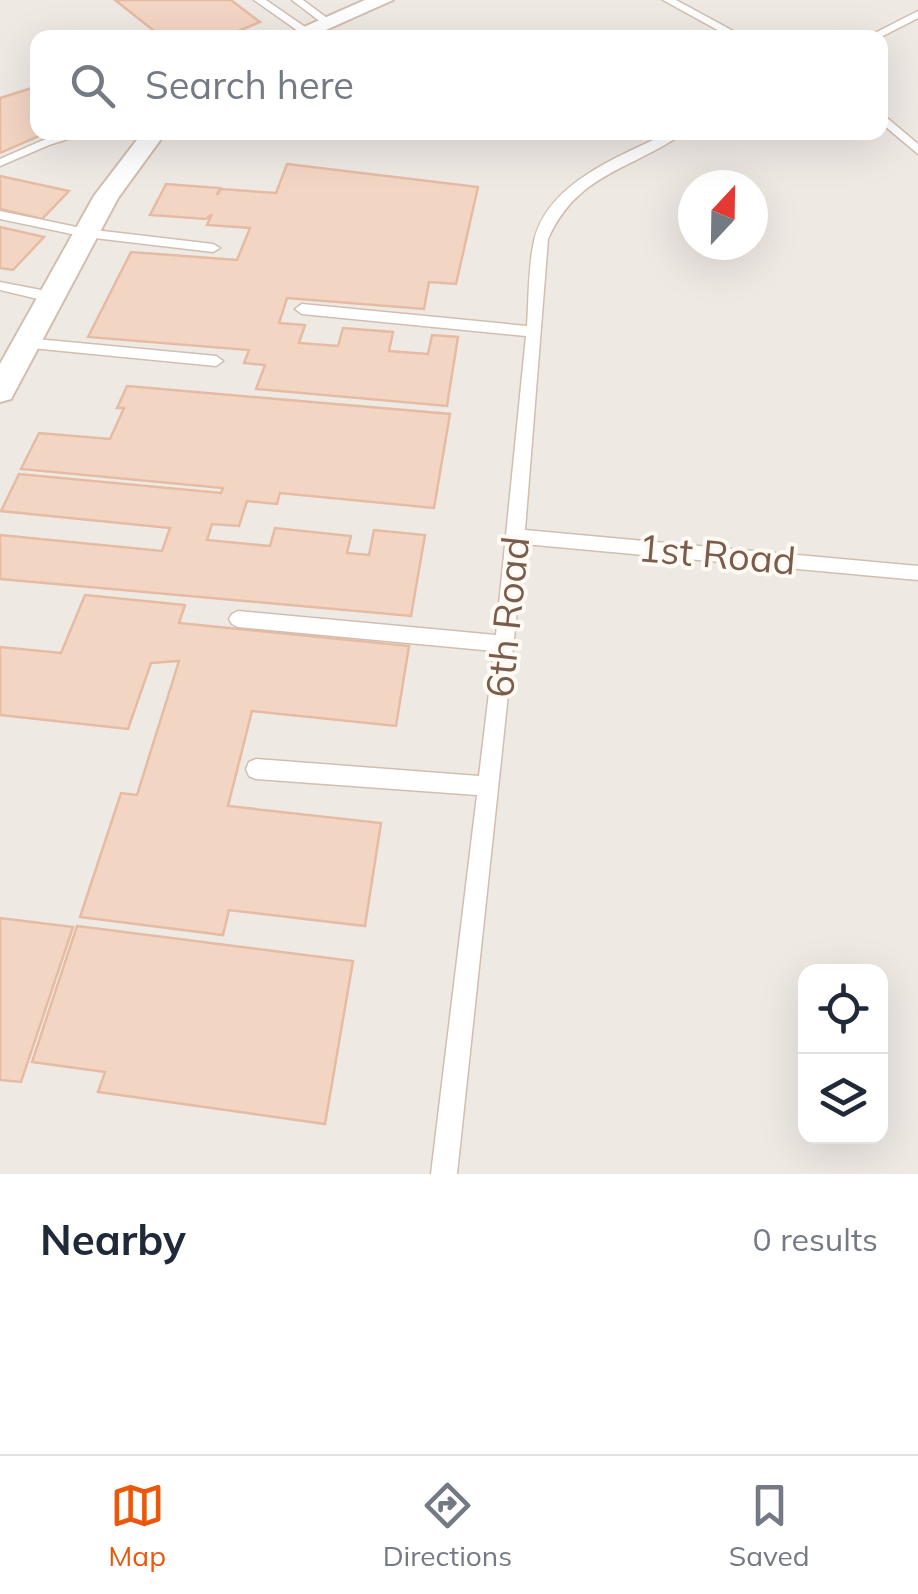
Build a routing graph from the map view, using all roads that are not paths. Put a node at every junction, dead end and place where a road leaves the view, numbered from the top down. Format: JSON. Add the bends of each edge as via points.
{"nodes":[{"id":1,"x":259,"y":0,"type":"edge"},
{"id":2,"x":297,"y":0,"type":"edge"},
{"id":3,"x":383,"y":0,"type":"edge"},
{"id":4,"x":668,"y":0,"type":"edge"},
{"id":5,"x":918,"y":14,"type":"edge"},
{"id":6,"x":306,"y":30,"type":"edge"},
{"id":7,"x":308,"y":30,"type":"edge"},
{"id":8,"x":314,"y":30,"type":"edge"},
{"id":9,"x":726,"y":30,"type":"edge"},
{"id":10,"x":886,"y":30,"type":"edge"},
{"id":11,"x":888,"y":122,"type":"edge"},
{"id":12,"x":56,"y":140,"type":"edge"},
{"id":13,"x":141,"y":140,"type":"edge"},
{"id":14,"x":665,"y":140,"type":"edge"},
{"id":15,"x":918,"y":150,"type":"edge"},
{"id":16,"x":1,"y":163,"type":"edge"},
{"id":17,"x":0,"y":215,"type":"edge"},
{"id":18,"x":86,"y":233,"type":"junction"},
{"id":19,"x":213,"y":248,"type":"dead end"},
{"id":20,"x":0,"y":286,"type":"edge"},
{"id":21,"x":51,"y":297,"type":"junction"},
{"id":22,"x":302,"y":309,"type":"dead end"},
{"id":23,"x":534,"y":332,"type":"junction"},
{"id":24,"x":26,"y":343,"type":"junction"},
{"id":25,"x":216,"y":361,"type":"dead end"},
{"id":26,"x":0,"y":390,"type":"edge"},
{"id":27,"x":516,"y":536,"type":"junction"},
{"id":28,"x":918,"y":573,"type":"edge"},
{"id":29,"x":238,"y":619,"type":"dead end"},
{"id":30,"x":504,"y":644,"type":"junction"},
{"id":31,"x":256,"y":769,"type":"dead end"},
{"id":32,"x":488,"y":786,"type":"junction"},
{"id":33,"x":444,"y":1174,"type":"edge"}],
"edges":[{"from":1,"to":6,"type":"lane"},
{"from":2,"to":7,"type":"lane"},
{"from":3,"to":8,"type":"street"},
{"from":4,"to":9,"type":"lane"},
{"from":5,"to":10,"type":"lane"},
{"from":11,"to":15,"type":"lane"},
{"from":12,"to":16,"type":"lane"},
{"from":13,"to":18,"type":"street"},
{"from":14,"to":23,"type":"lane","name":"6th Road","via":[[592,178],[549,215]]},
{"from":17,"to":18,"type":"lane"},
{"from":18,"to":19,"type":"lane"},
{"from":18,"to":21,"type":"street"},
{"from":20,"to":21,"type":"lane"},
{"from":21,"to":24,"type":"street"},
{"from":22,"to":23,"type":"lane"},
{"from":23,"to":27,"type":"lane","name":"6th Road"},
{"from":24,"to":25,"type":"lane"},
{"from":24,"to":26,"type":"street"},
{"from":27,"to":28,"type":"lane","name":"1st Road"},
{"from":27,"to":30,"type":"lane","name":"6th Road"},
{"from":29,"to":30,"type":"lane"},
{"from":30,"to":32,"type":"lane","name":"6th Road"},
{"from":31,"to":32,"type":"lane"},
{"from":32,"to":33,"type":"lane","name":"6th Road"}]}
